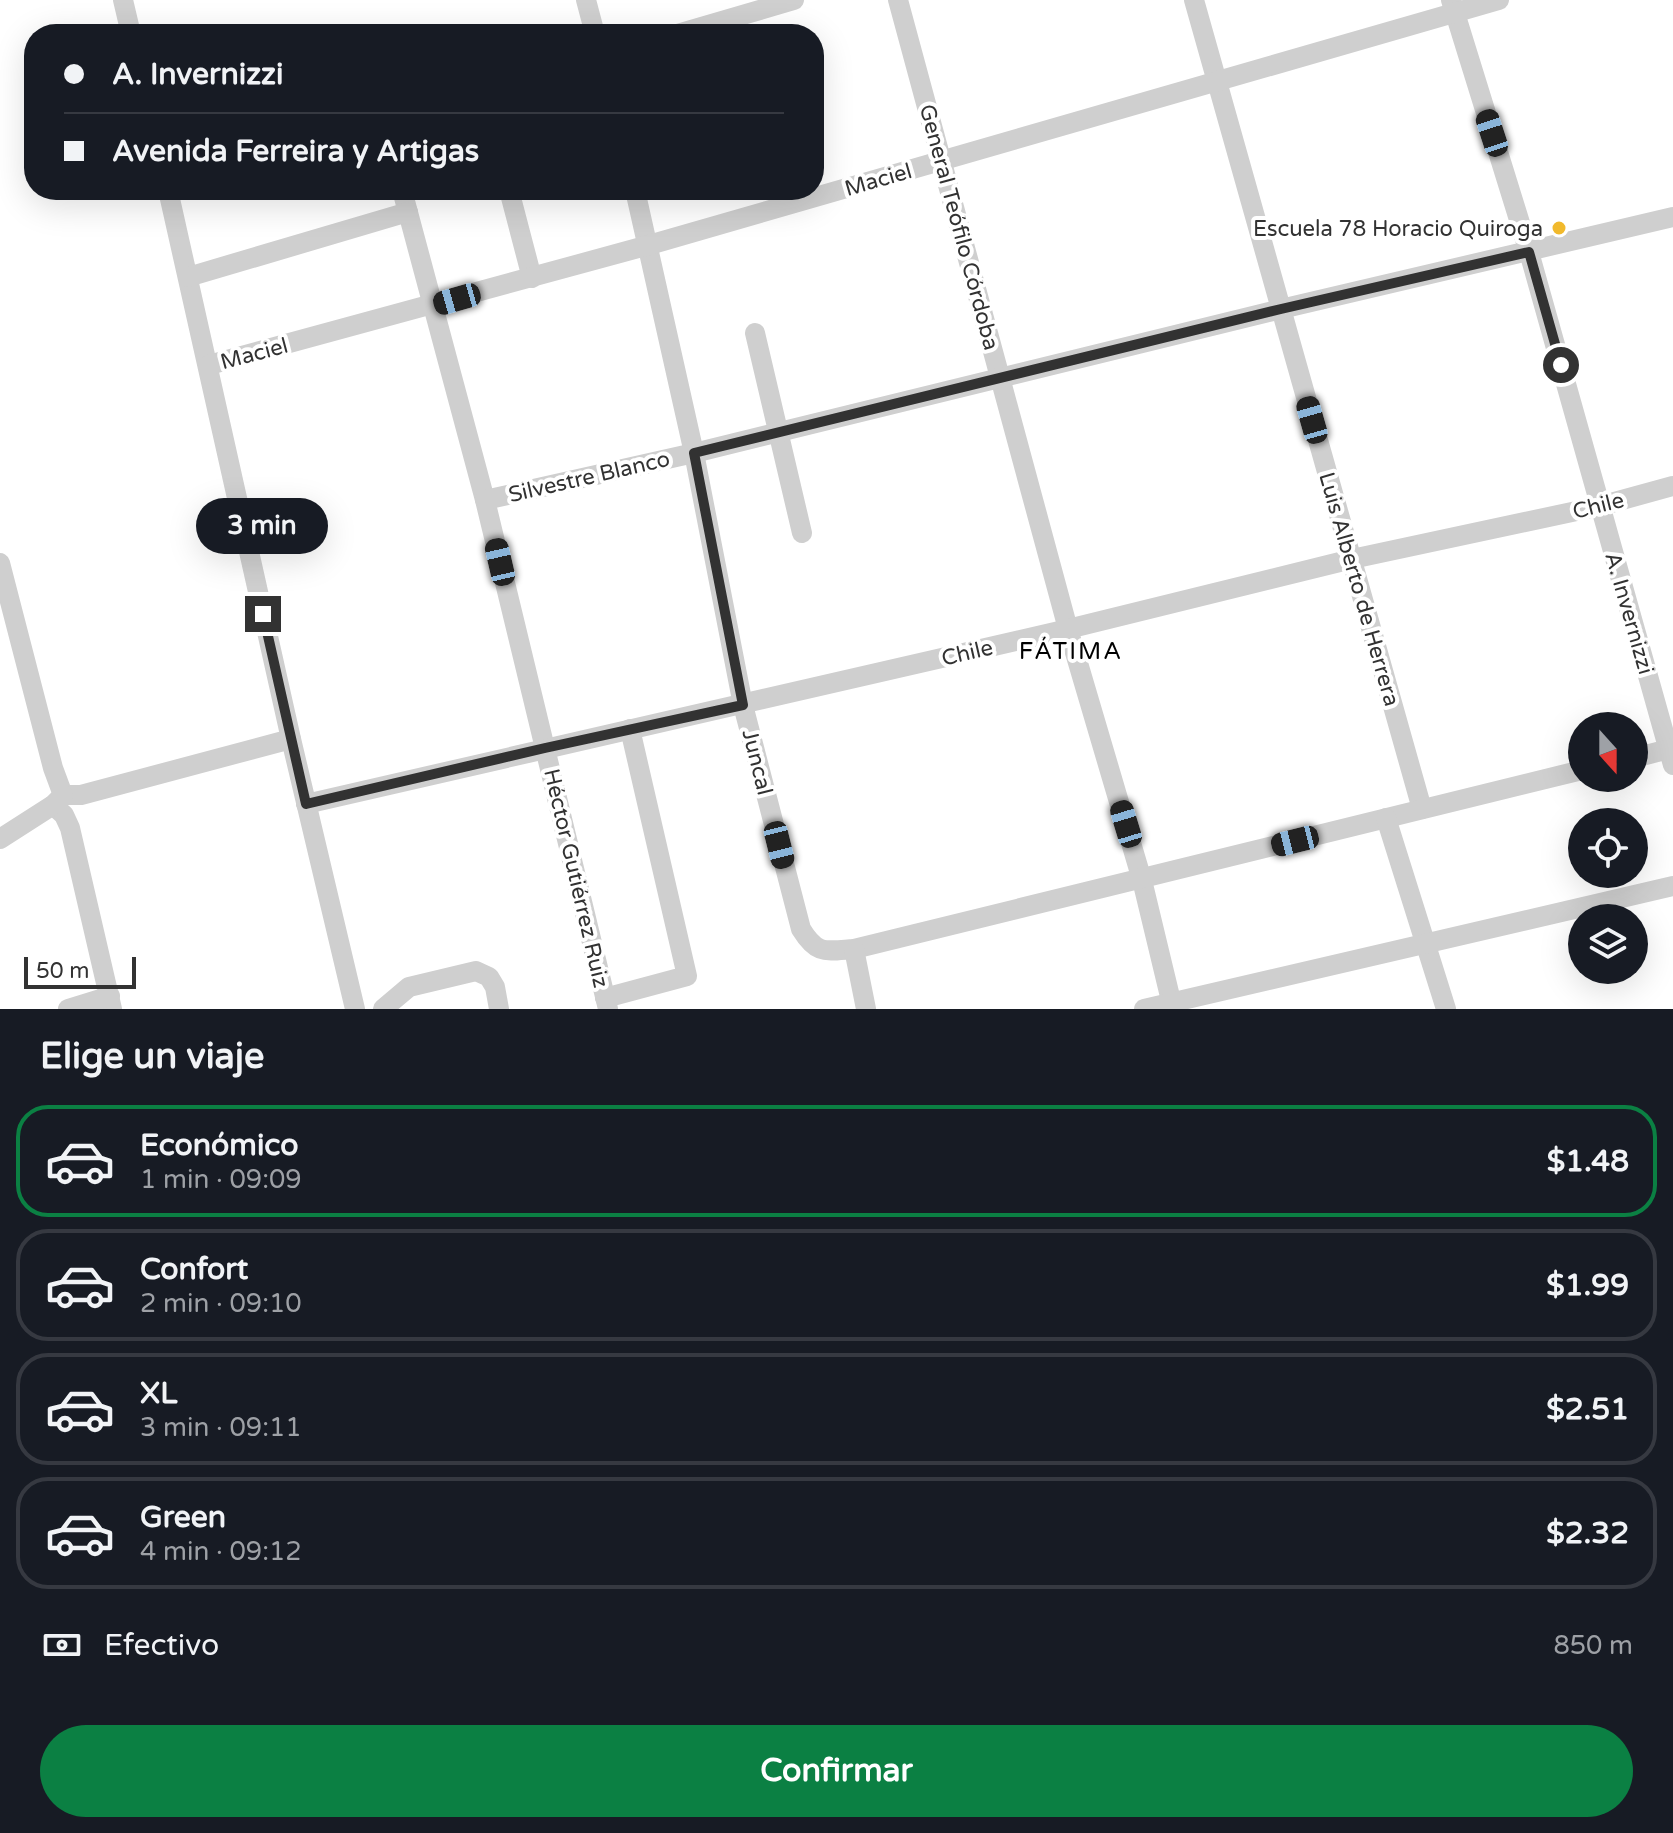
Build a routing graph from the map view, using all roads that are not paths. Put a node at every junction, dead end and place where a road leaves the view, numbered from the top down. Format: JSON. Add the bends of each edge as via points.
{"nodes":[{"id":1,"x":123,"y":0,"type":"edge"},
{"id":2,"x":586,"y":0,"type":"edge"},
{"id":3,"x":794,"y":0,"type":"edge"},
{"id":4,"x":898,"y":0,"type":"edge"},
{"id":5,"x":1194,"y":0,"type":"edge"},
{"id":6,"x":1499,"y":0,"type":"edge"},
{"id":7,"x":1452,"y":7,"type":"edge"},
{"id":8,"x":129,"y":24,"type":"edge"},
{"id":9,"x":592,"y":24,"type":"edge"},
{"id":10,"x":711,"y":24,"type":"edge"},
{"id":11,"x":1216,"y":80,"type":"junction"},
{"id":12,"x":941,"y":160,"type":"junction"},
{"id":13,"x":824,"y":194,"type":"edge"},
{"id":14,"x":170,"y":200,"type":"edge"},
{"id":15,"x":405,"y":200,"type":"edge"},
{"id":16,"x":512,"y":200,"type":"edge"},
{"id":17,"x":638,"y":200,"type":"edge"},
{"id":18,"x":804,"y":200,"type":"edge"},
{"id":19,"x":408,"y":212,"type":"junction"},
{"id":20,"x":1673,"y":217,"type":"edge"},
{"id":21,"x":649,"y":245,"type":"junction"},
{"id":22,"x":1529,"y":252,"type":"junction"},
{"id":23,"x":188,"y":277,"type":"junction"},
{"id":24,"x":532,"y":278,"type":"junction"},
{"id":25,"x":432,"y":306,"type":"junction"},
{"id":26,"x":1281,"y":309,"type":"junction"},
{"id":27,"x":755,"y":333,"type":"dead end"},
{"id":28,"x":209,"y":365,"type":"junction"},
{"id":29,"x":1001,"y":377,"type":"junction"},
{"id":30,"x":778,"y":432,"type":"junction"},
{"id":31,"x":694,"y":453,"type":"junction"},
{"id":32,"x":1673,"y":486,"type":"edge"},
{"id":33,"x":485,"y":500,"type":"junction"},
{"id":34,"x":1600,"y":506,"type":"junction"},
{"id":35,"x":802,"y":533,"type":"dead end"},
{"id":36,"x":1352,"y":559,"type":"junction"},
{"id":37,"x":0,"y":563,"type":"edge"},
{"id":38,"x":1068,"y":629,"type":"junction"},
{"id":39,"x":743,"y":705,"type":"junction"},
{"id":40,"x":630,"y":729,"type":"junction"},
{"id":41,"x":291,"y":739,"type":"junction"},
{"id":42,"x":545,"y":748,"type":"junction"},
{"id":43,"x":1672,"y":754,"type":"edge"},
{"id":44,"x":1648,"y":757,"type":"edge"},
{"id":45,"x":1568,"y":773,"type":"edge"},
{"id":46,"x":58,"y":800,"type":"junction"},
{"id":47,"x":306,"y":804,"type":"junction"},
{"id":48,"x":1422,"y":809,"type":"junction"},
{"id":49,"x":1386,"y":818,"type":"junction"},
{"id":50,"x":0,"y":839,"type":"edge"},
{"id":51,"x":1142,"y":880,"type":"junction"},
{"id":52,"x":1673,"y":886,"type":"edge"},
{"id":53,"x":1427,"y":945,"type":"junction"},
{"id":54,"x":854,"y":949,"type":"junction"},
{"id":55,"x":111,"y":1003,"type":"edge"},
{"id":56,"x":607,"y":1003,"type":"edge"},
{"id":57,"x":1173,"y":1006,"type":"edge"},
{"id":58,"x":68,"y":1009,"type":"edge"},
{"id":59,"x":355,"y":1009,"type":"edge"},
{"id":60,"x":383,"y":1009,"type":"edge"},
{"id":61,"x":499,"y":1009,"type":"edge"},
{"id":62,"x":866,"y":1009,"type":"edge"},
{"id":63,"x":1144,"y":1009,"type":"edge"},
{"id":64,"x":1446,"y":1009,"type":"edge"}],
"edges":[{"from":1,"to":8,"type":"street"},
{"from":2,"to":9,"type":"street"},
{"from":3,"to":10,"type":"street"},
{"from":4,"to":12,"type":"street","name":"General Teófilo Córdoba"},
{"from":5,"to":11,"type":"street","name":"Luis Alberto de Herrera"},
{"from":6,"to":7,"type":"street","name":"Maciel"},
{"from":7,"to":11,"type":"street","name":"Maciel"},
{"from":7,"to":22,"type":"street","name":"A. Invernizzi"},
{"from":11,"to":12,"type":"street","name":"Maciel"},
{"from":11,"to":26,"type":"street","name":"Luis Alberto de Herrera"},
{"from":12,"to":13,"type":"street","name":"Maciel"},
{"from":12,"to":29,"type":"street","name":"General Teófilo Córdoba"},
{"from":14,"to":23,"type":"street"},
{"from":15,"to":19,"type":"street","name":"Héctor Gutiérrez Ruiz"},
{"from":16,"to":24,"type":"street"},
{"from":17,"to":21,"type":"street","name":"Juncal"},
{"from":18,"to":21,"type":"street","name":"Maciel"},
{"from":19,"to":23,"type":"street"},
{"from":19,"to":25,"type":"street","name":"Héctor Gutiérrez Ruiz"},
{"from":20,"to":22,"type":"street","name":"Silvestre Blanco"},
{"from":21,"to":24,"type":"street","name":"Maciel"},
{"from":21,"to":31,"type":"street","name":"Juncal"},
{"from":22,"to":26,"type":"street","name":"Silvestre Blanco"},
{"from":22,"to":34,"type":"street","name":"A. Invernizzi"},
{"from":23,"to":28,"type":"street"},
{"from":24,"to":25,"type":"street","name":"Maciel"},
{"from":25,"to":28,"type":"street","name":"Maciel"},
{"from":25,"to":33,"type":"street","name":"Héctor Gutiérrez Ruiz"},
{"from":26,"to":29,"type":"street","name":"Silvestre Blanco"},
{"from":26,"to":36,"type":"street","name":"Luis Alberto de Herrera"},
{"from":27,"to":30,"type":"street"},
{"from":28,"to":41,"type":"street"},
{"from":29,"to":30,"type":"street","name":"Silvestre Blanco"},
{"from":29,"to":38,"type":"street","name":"General Teófilo Córdoba"},
{"from":30,"to":31,"type":"street","name":"Silvestre Blanco"},
{"from":30,"to":35,"type":"street"},
{"from":31,"to":33,"type":"street","name":"Silvestre Blanco"},
{"from":31,"to":39,"type":"street","name":"Juncal"},
{"from":32,"to":34,"type":"street","name":"Chile"},
{"from":33,"to":42,"type":"street","name":"Héctor Gutiérrez Ruiz"},
{"from":34,"to":36,"type":"street","name":"Chile"},
{"from":34,"to":43,"type":"street","name":"A. Invernizzi"},
{"from":36,"to":38,"type":"street","name":"Chile"},
{"from":36,"to":48,"type":"street","name":"Luis Alberto de Herrera"},
{"from":37,"to":46,"type":"street"},
{"from":38,"to":39,"type":"street","name":"Chile"},
{"from":38,"to":51,"type":"street","name":"General Teófilo Córdoba"},
{"from":39,"to":40,"type":"street","name":"Chile"},
{"from":39,"to":54,"type":"street","name":"Juncal","via":[[801,929],[823,952]]},
{"from":40,"to":42,"type":"street","name":"Chile"},
{"from":40,"to":56,"type":"street","via":[[687,976]]},
{"from":41,"to":46,"type":"street"},
{"from":41,"to":47,"type":"street"},
{"from":42,"to":47,"type":"street","name":"Chile"},
{"from":42,"to":56,"type":"street","name":"Héctor Gutiérrez Ruiz"},
{"from":43,"to":44,"type":"street"},
{"from":45,"to":48,"type":"street"},
{"from":46,"to":50,"type":"street"},
{"from":46,"to":55,"type":"street","via":[[70,828]]},
{"from":47,"to":59,"type":"street"},
{"from":48,"to":49,"type":"street"},
{"from":49,"to":51,"type":"street"},
{"from":49,"to":53,"type":"street"},
{"from":51,"to":54,"type":"street"},
{"from":51,"to":57,"type":"street","name":"General Teófilo Córdoba"},
{"from":52,"to":53,"type":"street"},
{"from":53,"to":57,"type":"street"},
{"from":53,"to":64,"type":"street"},
{"from":54,"to":62,"type":"street"},
{"from":55,"to":58,"type":"street"},
{"from":57,"to":63,"type":"street"},
{"from":60,"to":61,"type":"street","via":[[409,987],[476,971],[489,977]]}]}
